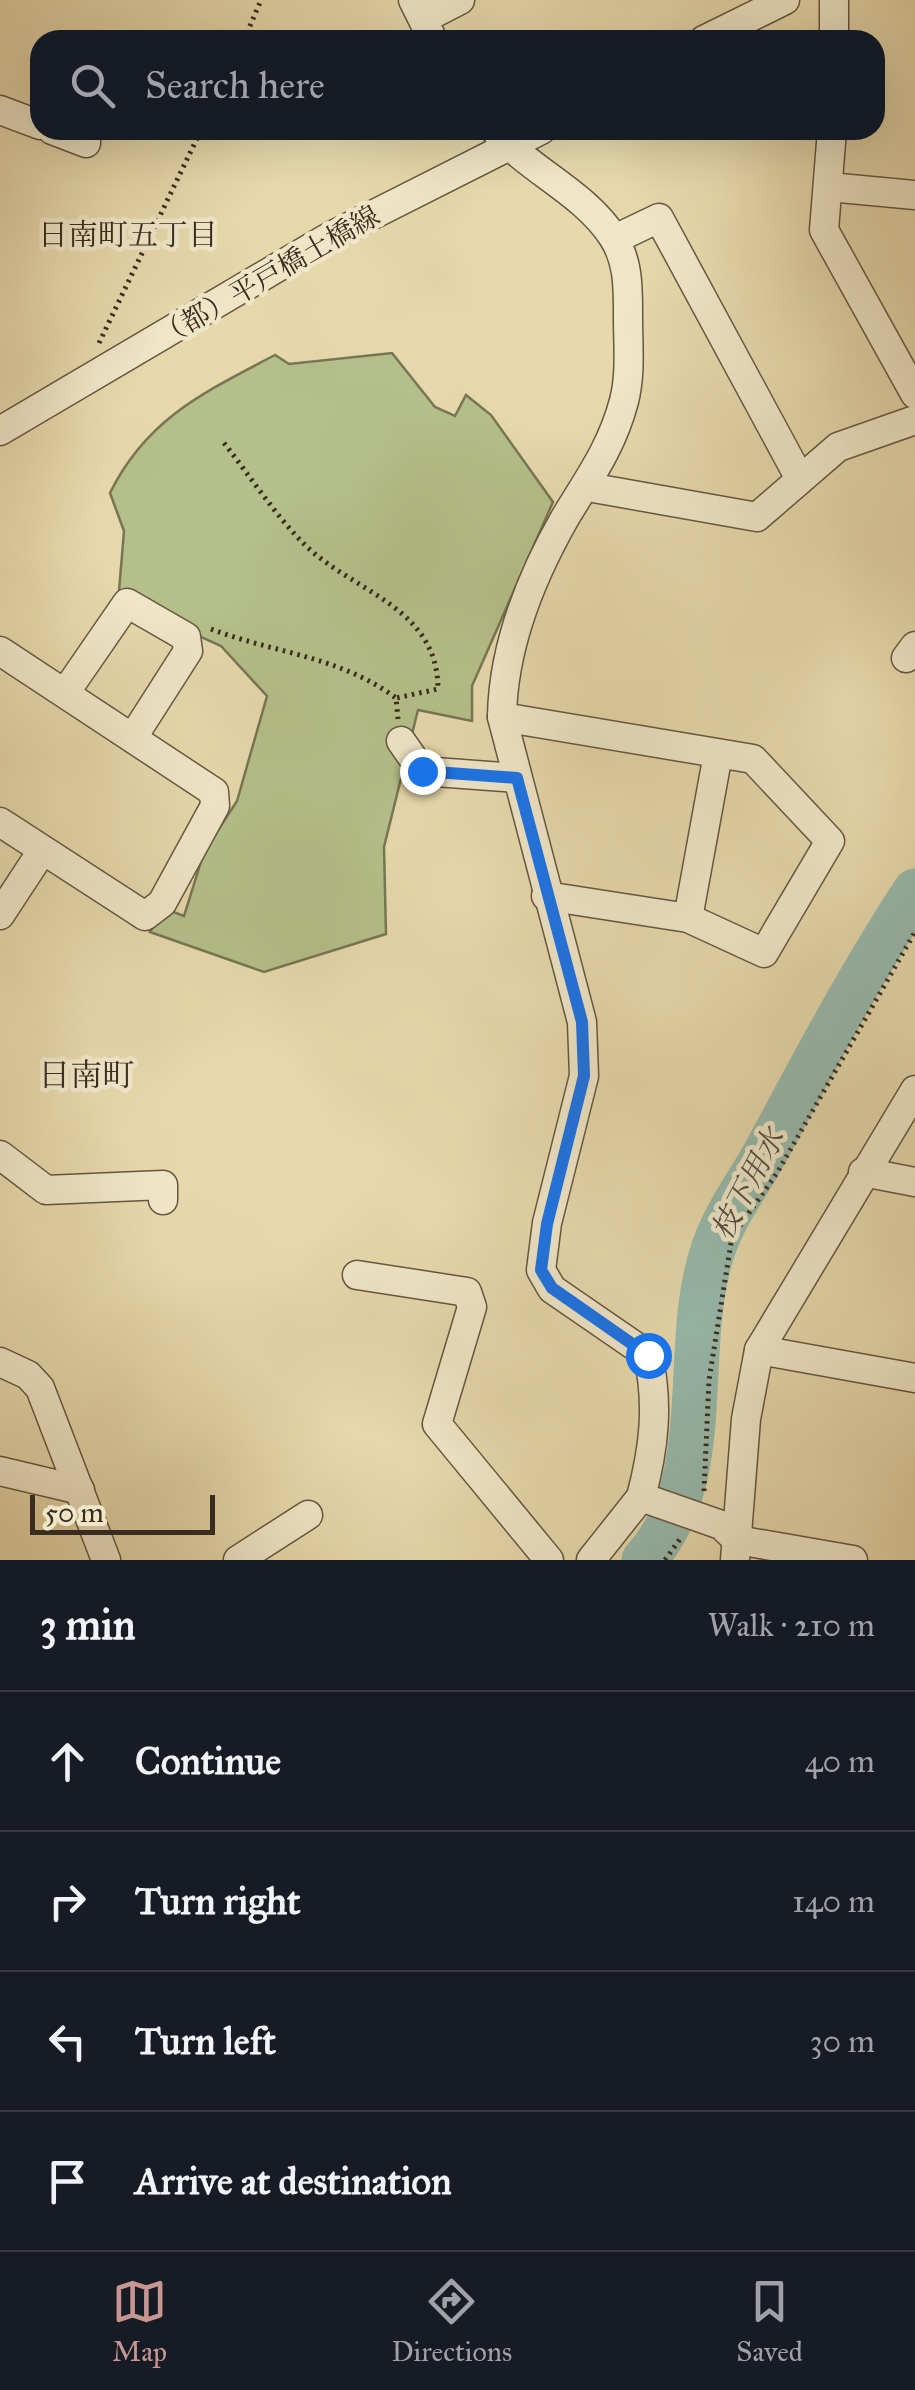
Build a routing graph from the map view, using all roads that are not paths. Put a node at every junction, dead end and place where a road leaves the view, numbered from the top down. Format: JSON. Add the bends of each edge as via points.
{"nodes":[{"id":1,"x":460,"y":0,"type":"edge"},
{"id":2,"x":785,"y":0,"type":"edge"},
{"id":3,"x":834,"y":0,"type":"edge"},
{"id":4,"x":423,"y":20,"type":"edge"},
{"id":5,"x":724,"y":30,"type":"edge"},
{"id":6,"x":834,"y":30,"type":"edge"},
{"id":7,"x":0,"y":110,"type":"edge"},
{"id":8,"x":30,"y":121,"type":"edge"},
{"id":9,"x":78,"y":140,"type":"edge"},
{"id":10,"x":501,"y":140,"type":"edge"},
{"id":11,"x":504,"y":140,"type":"edge"},
{"id":12,"x":831,"y":140,"type":"edge"},
{"id":13,"x":86,"y":143,"type":"dead end"},
{"id":14,"x":829,"y":186,"type":"junction"},
{"id":15,"x":915,"y":194,"type":"edge"},
{"id":16,"x":615,"y":238,"type":"junction"},
{"id":17,"x":915,"y":394,"type":"edge"},
{"id":18,"x":915,"y":420,"type":"edge"},
{"id":19,"x":0,"y":432,"type":"edge"},
{"id":20,"x":799,"y":477,"type":"junction"},
{"id":21,"x":588,"y":487,"type":"junction"},
{"id":22,"x":0,"y":651,"type":"edge"},
{"id":23,"x":66,"y":693,"type":"junction"},
{"id":24,"x":502,"y":717,"type":"junction"},
{"id":25,"x":133,"y":737,"type":"junction"},
{"id":26,"x":401,"y":741,"type":"road end"},
{"id":27,"x":718,"y":754,"type":"junction"},
{"id":28,"x":517,"y":778,"type":"junction"},
{"id":29,"x":0,"y":822,"type":"edge"},
{"id":30,"x":42,"y":851,"type":"junction"},
{"id":31,"x":546,"y":896,"type":"junction"},
{"id":32,"x":0,"y":915,"type":"edge"},
{"id":33,"x":688,"y":918,"type":"junction"},
{"id":34,"x":915,"y":1090,"type":"edge"},
{"id":35,"x":0,"y":1154,"type":"edge"},
{"id":36,"x":863,"y":1172,"type":"junction"},
{"id":37,"x":915,"y":1182,"type":"edge"},
{"id":38,"x":163,"y":1200,"type":"dead end"},
{"id":39,"x":357,"y":1274,"type":"dead end"},
{"id":40,"x":760,"y":1350,"type":"junction"},
{"id":41,"x":0,"y":1362,"type":"edge"},
{"id":42,"x":915,"y":1378,"type":"edge"},
{"id":43,"x":0,"y":1470,"type":"edge"},
{"id":44,"x":80,"y":1490,"type":"junction"},
{"id":45,"x":648,"y":1500,"type":"junction"},
{"id":46,"x":308,"y":1515,"type":"dead end"},
{"id":47,"x":736,"y":1550,"type":"edge"},
{"id":48,"x":106,"y":1560,"type":"edge"},
{"id":49,"x":238,"y":1560,"type":"edge"},
{"id":50,"x":550,"y":1560,"type":"edge"},
{"id":51,"x":590,"y":1560,"type":"edge"},
{"id":52,"x":853,"y":1560,"type":"edge"}],
"edges":[{"from":1,"to":4,"type":"street"},
{"from":2,"to":5,"type":"street"},
{"from":3,"to":6,"type":"street"},
{"from":7,"to":8,"type":"street"},
{"from":9,"to":13,"type":"street"},
{"from":10,"to":19,"type":"street","name":"（都）平戸橋土橋線"},
{"from":11,"to":16,"type":"street","via":[[596,214]]},
{"from":12,"to":14,"type":"street"},
{"from":14,"to":15,"type":"street"},
{"from":14,"to":17,"type":"street","via":[[824,230]]},
{"from":16,"to":20,"type":"street","via":[[660,218]]},
{"from":16,"to":21,"type":"street","via":[[628,275],[624,400]]},
{"from":18,"to":20,"type":"street","via":[[838,448]]},
{"from":20,"to":21,"type":"street","via":[[757,518]]},
{"from":21,"to":24,"type":"street","via":[[566,515],[519,615]]},
{"from":22,"to":23,"type":"street"},
{"from":23,"to":25,"type":"street"},
{"from":23,"to":25,"type":"street","via":[[127,604],[186,638],[188,651]]},
{"from":24,"to":27,"type":"street"},
{"from":24,"to":28,"type":"street"},
{"from":25,"to":30,"type":"street","via":[[214,792],[214,806],[162,903],[145,916]]},
{"from":26,"to":28,"type":"street","via":[[422,771]]},
{"from":27,"to":33,"type":"street"},
{"from":27,"to":33,"type":"street","via":[[753,760],[830,841],[764,953]]},
{"from":28,"to":31,"type":"street"},
{"from":29,"to":30,"type":"street"},
{"from":30,"to":32,"type":"street"},
{"from":31,"to":33,"type":"street"},
{"from":31,"to":45,"type":"street","via":[[582,1022],[584,1076],[541,1270],[552,1288],[648,1355],[657,1396]]},
{"from":34,"to":36,"type":"street"},
{"from":35,"to":38,"type":"street","via":[[46,1190],[163,1185]]},
{"from":36,"to":37,"type":"street"},
{"from":36,"to":40,"type":"street"},
{"from":39,"to":50,"type":"street","via":[[467,1292],[472,1307],[437,1424]]},
{"from":40,"to":42,"type":"street"},
{"from":40,"to":47,"type":"street","via":[[746,1419]]},
{"from":41,"to":44,"type":"street","via":[[40,1388]]},
{"from":43,"to":44,"type":"street"},
{"from":44,"to":48,"type":"street"},
{"from":45,"to":47,"type":"street","via":[[721,1525]]},
{"from":45,"to":51,"type":"street"},
{"from":46,"to":49,"type":"street"},
{"from":47,"to":52,"type":"street"}]}
